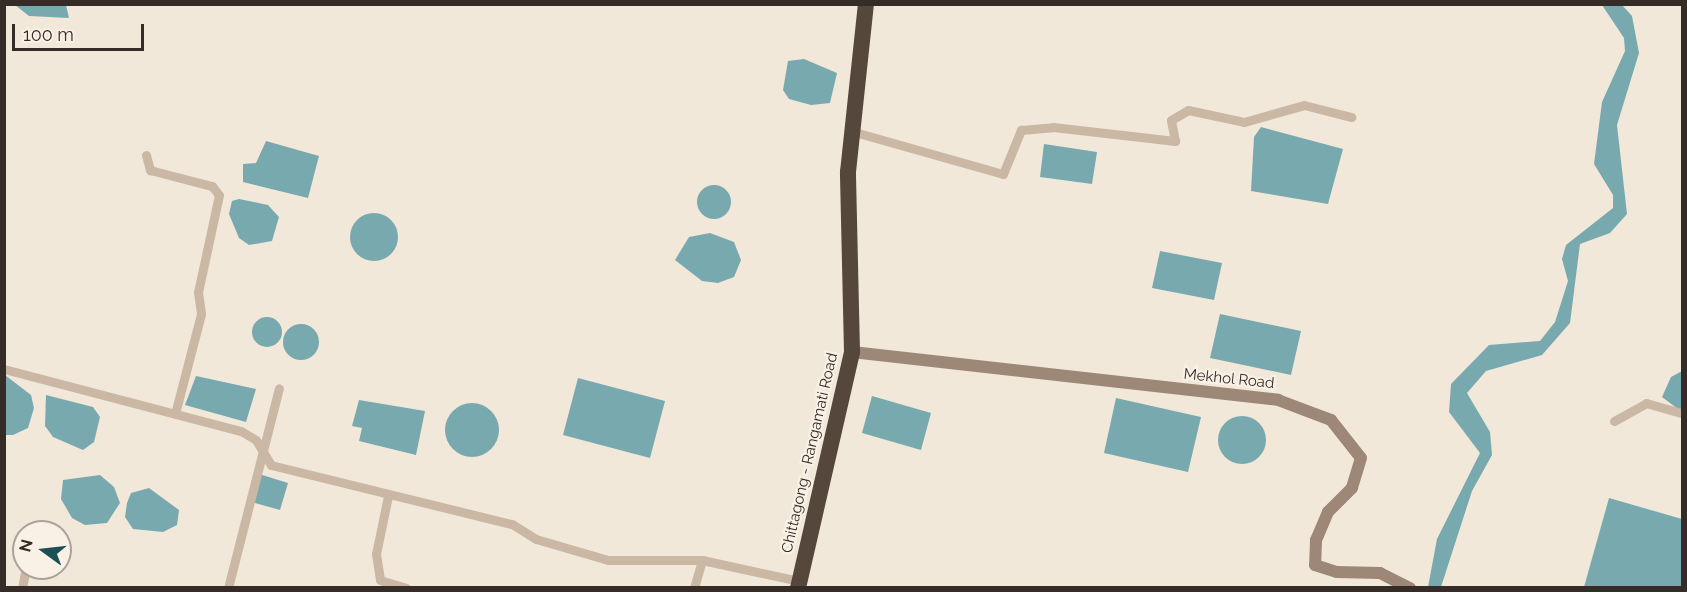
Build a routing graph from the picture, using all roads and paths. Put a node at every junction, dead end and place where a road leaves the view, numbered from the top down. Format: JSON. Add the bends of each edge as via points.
{"nodes":[{"id":1,"x":866,"y":4,"type":"edge"},
{"id":2,"x":1351,"y":117,"type":"dead end"},
{"id":3,"x":851,"y":131,"type":"junction"},
{"id":4,"x":146,"y":155,"type":"dead end"},
{"id":5,"x":852,"y":352,"type":"junction"},
{"id":6,"x":4,"y":369,"type":"edge"},
{"id":7,"x":279,"y":388,"type":"dead end"},
{"id":8,"x":1683,"y":413,"type":"edge"},
{"id":9,"x":175,"y":414,"type":"junction"},
{"id":10,"x":1614,"y":422,"type":"dead end"},
{"id":11,"x":261,"y":454,"type":"junction"},
{"id":12,"x":388,"y":496,"type":"junction"},
{"id":13,"x":702,"y":560,"type":"junction"},
{"id":14,"x":798,"y":584,"type":"edge"},
{"id":15,"x":228,"y":588,"type":"edge"},
{"id":16,"x":406,"y":588,"type":"edge"},
{"id":17,"x":694,"y":588,"type":"edge"},
{"id":18,"x":1410,"y":588,"type":"edge"}],
"edges":[{"from":1,"to":3,"type":"highway","name":"Chittagong - Rangamati Road"},
{"from":2,"to":3,"type":"street","via":[[1304,105],[1244,122],[1188,110],[1171,120],[1175,141],[1053,127],[1021,130],[1003,174]]},
{"from":3,"to":5,"type":"highway","name":"Chittagong - Rangamati Road","via":[[846,211]]},
{"from":4,"to":9,"type":"street","via":[[150,170],[213,186],[219,195],[198,292],[201,314]]},
{"from":5,"to":14,"type":"highway","name":"Chittagong - Rangamati Road"},
{"from":5,"to":18,"type":"street","name":"Mekhol Road","via":[[1278,400],[1331,420],[1361,458],[1352,488],[1328,512],[1320,531],[1316,566],[1380,573]]},
{"from":6,"to":9,"type":"street"},
{"from":7,"to":11,"type":"street"},
{"from":8,"to":10,"type":"street","via":[[1646,403]]},
{"from":9,"to":11,"type":"street","via":[[249,434]]},
{"from":11,"to":12,"type":"street","via":[[271,465]]},
{"from":11,"to":15,"type":"street"},
{"from":12,"to":13,"type":"street","via":[[512,524],[536,539],[608,560]]},
{"from":12,"to":16,"type":"street","via":[[376,554],[380,580]]},
{"from":13,"to":14,"type":"street"},
{"from":13,"to":17,"type":"street"}]}
